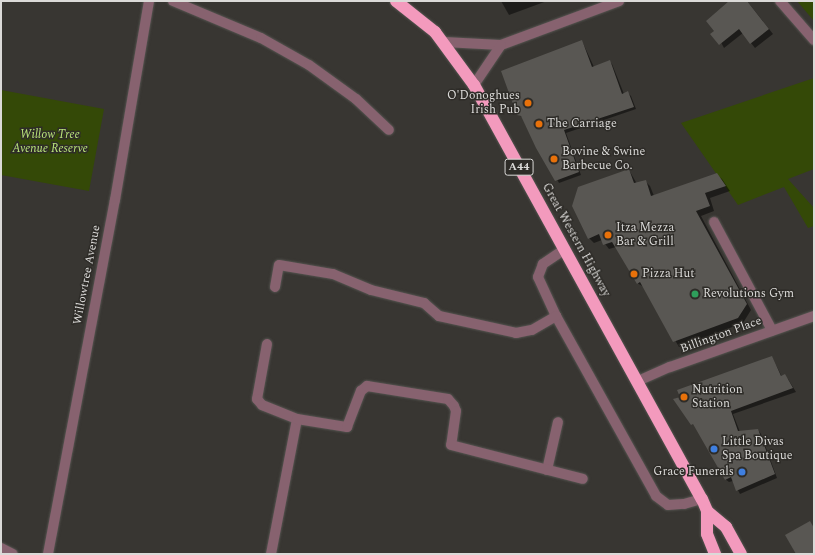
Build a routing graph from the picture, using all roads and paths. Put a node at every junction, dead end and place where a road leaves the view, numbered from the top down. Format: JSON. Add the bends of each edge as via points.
{"nodes":[{"id":1,"x":149,"y":1,"type":"edge"},
{"id":2,"x":173,"y":1,"type":"edge"},
{"id":3,"x":396,"y":1,"type":"edge"},
{"id":4,"x":620,"y":1,"type":"edge"},
{"id":5,"x":780,"y":1,"type":"edge"},
{"id":6,"x":814,"y":40,"type":"edge"},
{"id":7,"x":444,"y":42,"type":"junction"},
{"id":8,"x":501,"y":45,"type":"junction"},
{"id":9,"x":474,"y":85,"type":"junction"},
{"id":10,"x":389,"y":130,"type":"dead end"},
{"id":11,"x":714,"y":222,"type":"dead end"},
{"id":12,"x":565,"y":249,"type":"junction"},
{"id":13,"x":275,"y":287,"type":"dead end"},
{"id":14,"x":556,"y":316,"type":"junction"},
{"id":15,"x":814,"y":316,"type":"edge"},
{"id":16,"x":772,"y":330,"type":"junction"},
{"id":17,"x":267,"y":344,"type":"dead end"},
{"id":18,"x":638,"y":381,"type":"junction"},
{"id":19,"x":298,"y":419,"type":"junction"},
{"id":20,"x":558,"y":422,"type":"dead end"},
{"id":21,"x":547,"y":470,"type":"junction"},
{"id":22,"x":583,"y":479,"type":"dead end"},
{"id":23,"x":702,"y":499,"type":"junction"},
{"id":24,"x":707,"y":511,"type":"junction"},
{"id":25,"x":1,"y":548,"type":"edge"},
{"id":26,"x":13,"y":554,"type":"edge"},
{"id":27,"x":48,"y":554,"type":"edge"},
{"id":28,"x":271,"y":554,"type":"edge"},
{"id":29,"x":715,"y":554,"type":"edge"},
{"id":30,"x":740,"y":554,"type":"edge"}],
"edges":[{"from":1,"to":27,"type":"street","name":"Willowtree Avenue"},
{"from":2,"to":10,"type":"street","via":[[261,38],[315,70],[356,99]]},
{"from":3,"to":7,"type":"highway","name":"Great Western Highway","number":"A44","via":[[423,20]]},
{"from":4,"to":8,"type":"street"},
{"from":5,"to":6,"type":"street"},
{"from":7,"to":8,"type":"street"},
{"from":7,"to":9,"type":"highway","name":"Great Western Highway","number":"A44"},
{"from":8,"to":9,"type":"street"},
{"from":9,"to":12,"type":"highway","name":"Great Western Highway","number":"A44"},
{"from":11,"to":16,"type":"street"},
{"from":12,"to":14,"type":"street","via":[[543,264],[538,276]]},
{"from":12,"to":18,"type":"highway","name":"Great Western Highway","number":"A44"},
{"from":13,"to":14,"type":"street","via":[[279,264],[333,274],[371,290],[424,303],[438,316],[516,333],[532,330]]},
{"from":14,"to":23,"type":"street","via":[[656,496],[668,505]]},
{"from":15,"to":16,"type":"street","name":"Billington Place"},
{"from":16,"to":18,"type":"street","name":"Billington Place"},
{"from":17,"to":19,"type":"street","via":[[257,399],[262,405]]},
{"from":18,"to":23,"type":"highway","name":"Great Western Highway","number":"A44"},
{"from":19,"to":21,"type":"street","via":[[347,427],[361,391],[367,386],[448,399],[456,411],[450,445]]},
{"from":19,"to":28,"type":"street"},
{"from":20,"to":21,"type":"street"},
{"from":21,"to":22,"type":"street"},
{"from":23,"to":24,"type":"highway","name":"Great Western Highway","number":"A44"},
{"from":24,"to":29,"type":"highway","name":"Great Western Highway","number":"A44","via":[[707,534]]},
{"from":24,"to":30,"type":"highway","name":"Great Western Highway","number":"A44","via":[[726,527]]},
{"from":25,"to":26,"type":"street"}]}
